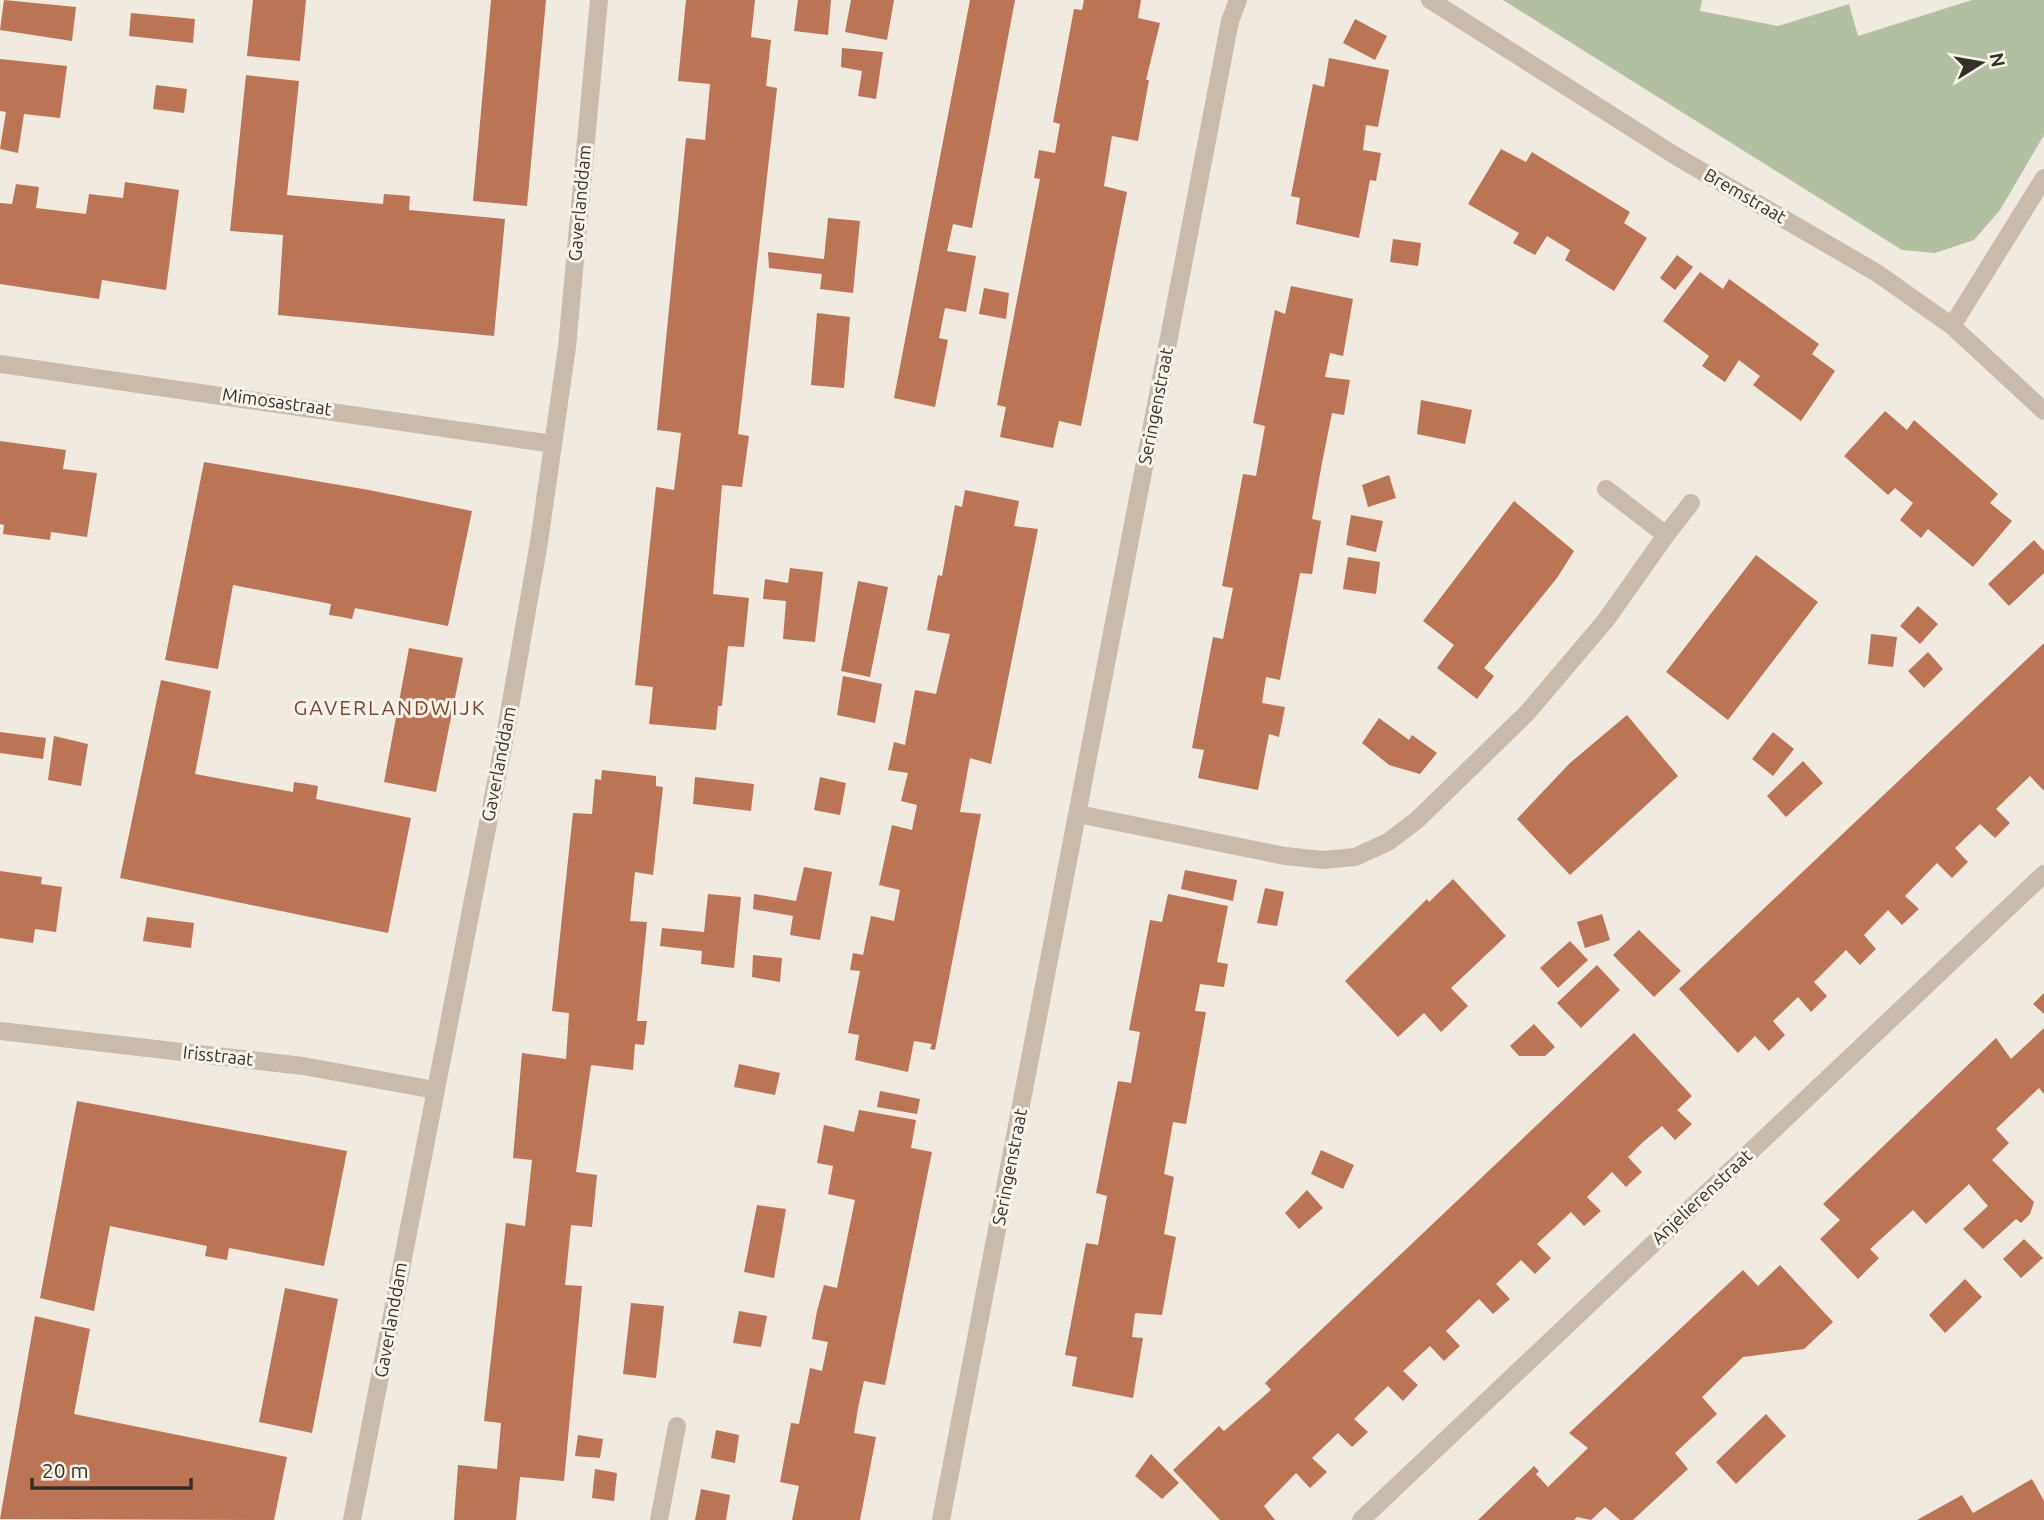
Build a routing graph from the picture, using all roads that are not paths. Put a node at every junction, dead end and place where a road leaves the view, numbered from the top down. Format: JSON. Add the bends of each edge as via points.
{"nodes":[{"id":1,"x":599,"y":0,"type":"edge"},
{"id":2,"x":1238,"y":0,"type":"edge"},
{"id":3,"x":1430,"y":0,"type":"edge"},
{"id":4,"x":2044,"y":178,"type":"edge"},
{"id":5,"x":1952,"y":326,"type":"junction"},
{"id":6,"x":0,"y":364,"type":"edge"},
{"id":7,"x":2044,"y":411,"type":"edge"},
{"id":8,"x":553,"y":444,"type":"junction"},
{"id":9,"x":1606,"y":489,"type":"dead end"},
{"id":10,"x":1691,"y":503,"type":"dead end"},
{"id":11,"x":1665,"y":535,"type":"junction"},
{"id":12,"x":1079,"y":814,"type":"junction"},
{"id":13,"x":2044,"y":874,"type":"edge"},
{"id":14,"x":0,"y":1031,"type":"edge"},
{"id":15,"x":435,"y":1090,"type":"junction"},
{"id":16,"x":677,"y":1426,"type":"dead end"},
{"id":17,"x":352,"y":1520,"type":"edge"},
{"id":18,"x":659,"y":1520,"type":"edge"},
{"id":19,"x":941,"y":1520,"type":"edge"},
{"id":20,"x":1361,"y":1520,"type":"edge"}],
"edges":[{"from":1,"to":8,"type":"street","name":"Gaverlanddam","via":[[567,347]]},
{"from":2,"to":12,"type":"street","name":"Seringenstraat","via":[[1230,21]]},
{"from":3,"to":5,"type":"street","name":"Bremstraat","via":[[1678,158],[1877,273]]},
{"from":4,"to":5,"type":"street"},
{"from":5,"to":7,"type":"street","name":"Bremstraat"},
{"from":6,"to":8,"type":"street","name":"Mimosastraat"},
{"from":8,"to":15,"type":"street","name":"Gaverlanddam","via":[[505,736]]},
{"from":9,"to":11,"type":"street"},
{"from":10,"to":11,"type":"street"},
{"from":11,"to":12,"type":"street","via":[[1606,620],[1528,713],[1417,820],[1377,847],[1355,857],[1285,856]]},
{"from":12,"to":19,"type":"street","name":"Seringenstraat"},
{"from":13,"to":20,"type":"street","name":"Anjelierenstraat"},
{"from":14,"to":15,"type":"street","name":"Irisstraat","via":[[303,1066]]},
{"from":15,"to":17,"type":"street","name":"Gaverlanddam"},
{"from":16,"to":18,"type":"street"}]}
